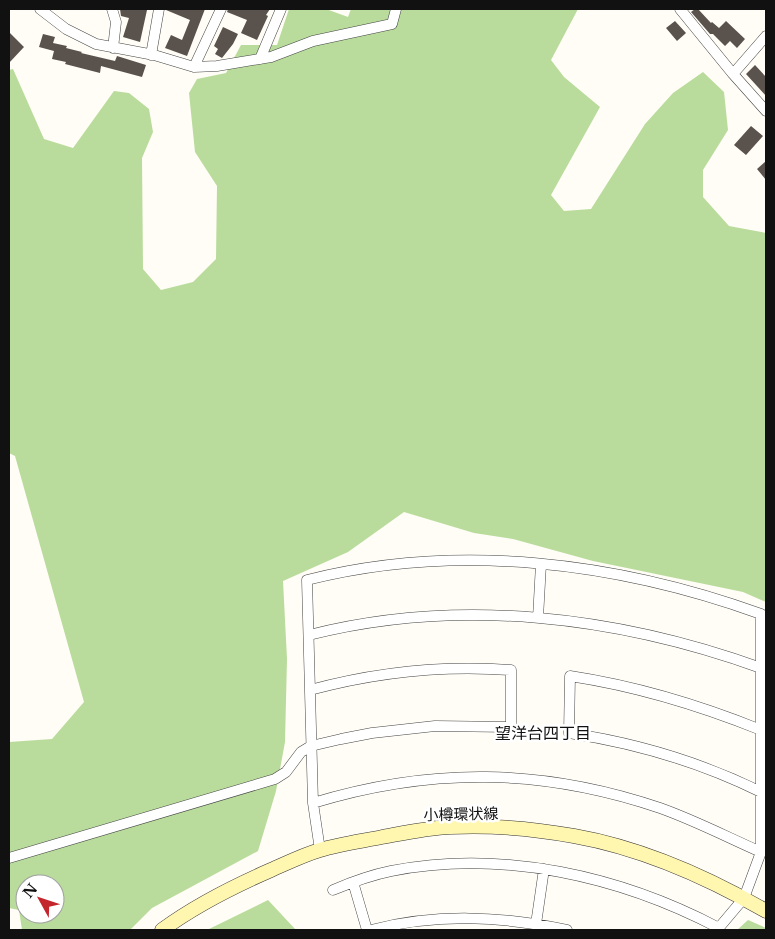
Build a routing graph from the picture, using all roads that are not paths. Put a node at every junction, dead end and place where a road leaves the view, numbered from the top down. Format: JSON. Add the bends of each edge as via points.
{"nodes":[{"id":1,"x":40,"y":9,"type":"edge"},
{"id":2,"x":112,"y":9,"type":"edge"},
{"id":3,"x":159,"y":9,"type":"edge"},
{"id":4,"x":221,"y":9,"type":"edge"},
{"id":5,"x":281,"y":9,"type":"edge"},
{"id":6,"x":396,"y":9,"type":"edge"},
{"id":7,"x":682,"y":10,"type":"edge"},
{"id":8,"x":766,"y":36,"type":"edge"},
{"id":9,"x":113,"y":48,"type":"junction"},
{"id":10,"x":151,"y":55,"type":"junction"},
{"id":11,"x":260,"y":59,"type":"junction"},
{"id":12,"x":194,"y":67,"type":"junction"},
{"id":13,"x":733,"y":74,"type":"junction"},
{"id":14,"x":766,"y":111,"type":"edge"},
{"id":15,"x":541,"y":564,"type":"junction"},
{"id":16,"x":538,"y":618,"type":"junction"},
{"id":17,"x":309,"y":635,"type":"junction"},
{"id":18,"x":761,"y":668,"type":"junction"},
{"id":19,"x":310,"y":690,"type":"junction"},
{"id":20,"x":761,"y":730,"type":"junction"},
{"id":21,"x":311,"y":746,"type":"junction"},
{"id":22,"x":761,"y":792,"type":"junction"},
{"id":23,"x":313,"y":803,"type":"junction"},
{"id":24,"x":320,"y":850,"type":"junction"},
{"id":25,"x":760,"y":852,"type":"junction"},
{"id":26,"x":9,"y":858,"type":"edge"},
{"id":27,"x":544,"y":869,"type":"junction"},
{"id":28,"x":353,"y":882,"type":"junction"},
{"id":29,"x":333,"y":890,"type":"dead end"},
{"id":30,"x":744,"y":898,"type":"junction"},
{"id":31,"x":766,"y":911,"type":"edge"},
{"id":32,"x":536,"y":924,"type":"junction"},
{"id":33,"x":718,"y":929,"type":"edge"},
{"id":34,"x":162,"y":930,"type":"edge"},
{"id":35,"x":366,"y":930,"type":"edge"},
{"id":36,"x":371,"y":930,"type":"edge"},
{"id":37,"x":567,"y":930,"type":"edge"}],
"edges":[{"from":1,"to":9,"type":"street","via":[[82,38]]},
{"from":2,"to":9,"type":"street","via":[[116,22]]},
{"from":3,"to":10,"type":"street"},
{"from":4,"to":12,"type":"street"},
{"from":5,"to":11,"type":"street"},
{"from":6,"to":11,"type":"street","via":[[392,24],[313,41]]},
{"from":7,"to":13,"type":"street"},
{"from":8,"to":13,"type":"street"},
{"from":9,"to":10,"type":"street"},
{"from":10,"to":12,"type":"street"},
{"from":11,"to":12,"type":"street"},
{"from":13,"to":14,"type":"street"},
{"from":15,"to":16,"type":"street"},
{"from":15,"to":17,"type":"street","via":[[466,560],[410,562],[370,566],[307,580]]},
{"from":15,"to":18,"type":"street","via":[[647,580],[761,614]]},
{"from":16,"to":17,"type":"street","via":[[467,614],[411,617],[371,621]]},
{"from":16,"to":18,"type":"street","via":[[648,635]]},
{"from":17,"to":19,"type":"street"},
{"from":18,"to":20,"type":"street"},
{"from":19,"to":21,"type":"street"},
{"from":19,"to":21,"type":"street","via":[[402,672],[464,668],[511,670],[511,727],[459,725],[404,729]]},
{"from":20,"to":22,"type":"street"},
{"from":20,"to":22,"type":"street","via":[[666,696],[570,676],[569,733],[618,741],[672,756]]},
{"from":21,"to":23,"type":"street"},
{"from":21,"to":26,"type":"street","via":[[275,779]]},
{"from":22,"to":25,"type":"street"},
{"from":23,"to":24,"type":"street"},
{"from":23,"to":25,"type":"street","via":[[405,781],[466,776],[524,778],[635,800],[686,818]]},
{"from":24,"to":30,"type":"main road","name":"小樽環状線","via":[[410,831],[450,827],[537,831],[575,836],[647,855]]},
{"from":24,"to":34,"type":"main road","name":"小樽環状線","via":[[229,889]]},
{"from":25,"to":30,"type":"street"},
{"from":27,"to":28,"type":"street","via":[[504,864],[447,863],[389,871]]},
{"from":27,"to":32,"type":"street"},
{"from":27,"to":33,"type":"street","via":[[634,891]]},
{"from":28,"to":29,"type":"street"},
{"from":28,"to":35,"type":"street"},
{"from":30,"to":31,"type":"main road","name":"小樽環状線"},
{"from":30,"to":33,"type":"street"},
{"from":32,"to":36,"type":"street","via":[[444,918]]},
{"from":32,"to":37,"type":"street"}]}
